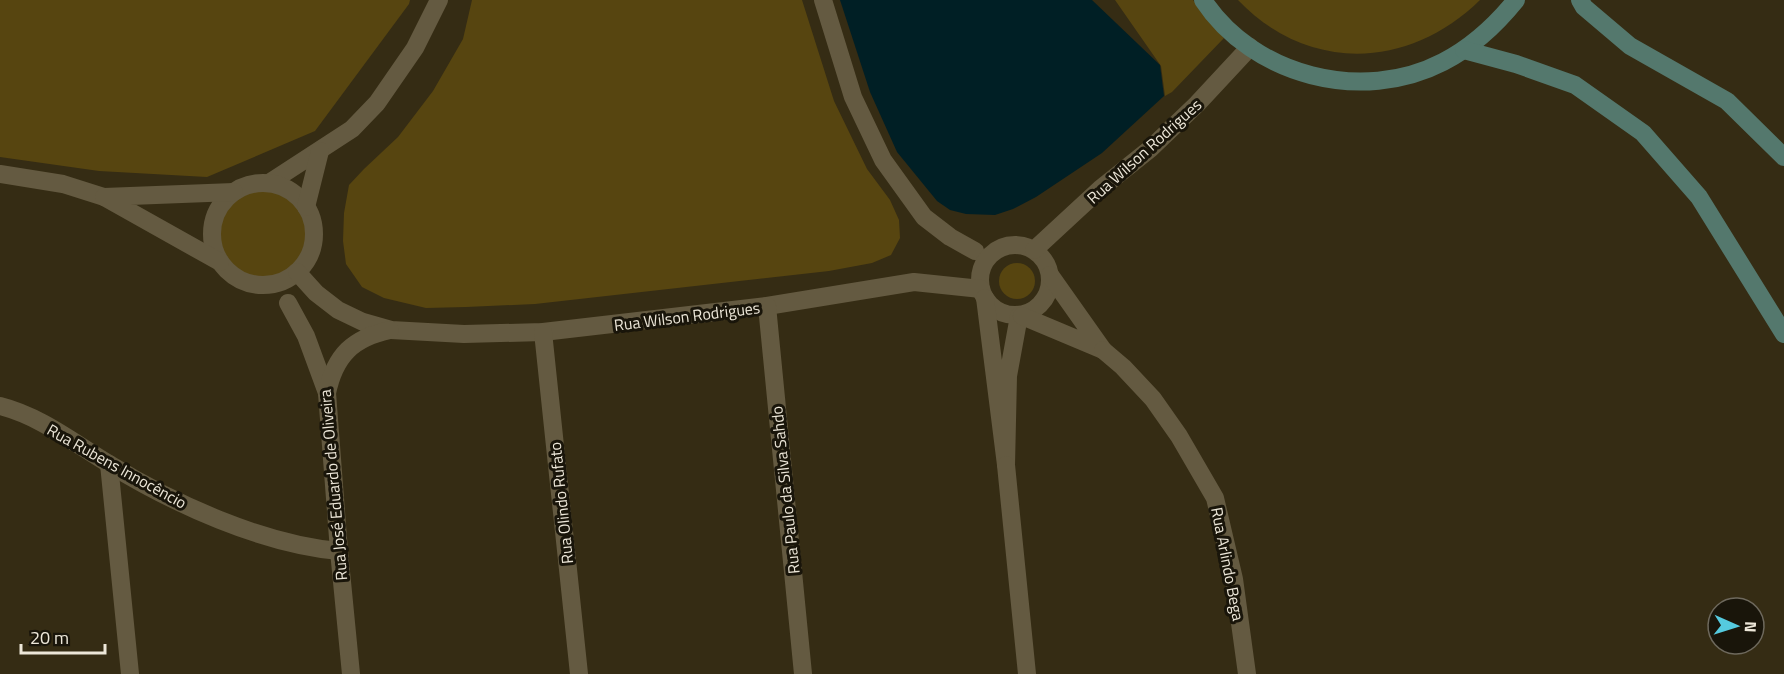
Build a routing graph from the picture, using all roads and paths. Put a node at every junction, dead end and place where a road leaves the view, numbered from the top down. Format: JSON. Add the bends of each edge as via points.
{"nodes":[{"id":1,"x":440,"y":0,"type":"edge"},
{"id":2,"x":823,"y":0,"type":"edge"},
{"id":3,"x":1203,"y":0,"type":"edge"},
{"id":4,"x":1516,"y":0,"type":"edge"},
{"id":5,"x":1580,"y":0,"type":"edge"},
{"id":6,"x":1250,"y":47,"type":"junction"},
{"id":7,"x":1464,"y":50,"type":"junction"},
{"id":8,"x":320,"y":151,"type":"junction"},
{"id":9,"x":1784,"y":157,"type":"edge"},
{"id":10,"x":0,"y":174,"type":"edge"},
{"id":11,"x":269,"y":183,"type":"junction"},
{"id":12,"x":234,"y":192,"type":"junction"},
{"id":13,"x":104,"y":197,"type":"junction"},
{"id":14,"x":306,"y":207,"type":"junction"},
{"id":15,"x":1034,"y":250,"type":"junction"},
{"id":16,"x":975,"y":251,"type":"junction"},
{"id":17,"x":994,"y":253,"type":"junction"},
{"id":18,"x":220,"y":262,"type":"junction"},
{"id":19,"x":1050,"y":275,"type":"junction"},
{"id":20,"x":291,"y":276,"type":"junction"},
{"id":21,"x":260,"y":285,"type":"junction"},
{"id":22,"x":982,"y":287,"type":"junction"},
{"id":23,"x":288,"y":303,"type":"junction"},
{"id":24,"x":767,"y":306,"type":"junction"},
{"id":25,"x":1020,"y":316,"type":"junction"},
{"id":26,"x":391,"y":330,"type":"junction"},
{"id":27,"x":543,"y":332,"type":"junction"},
{"id":28,"x":1784,"y":334,"type":"edge"},
{"id":29,"x":1103,"y":350,"type":"junction"},
{"id":30,"x":327,"y":393,"type":"junction"},
{"id":31,"x":0,"y":406,"type":"edge"},
{"id":32,"x":109,"y":464,"type":"junction"},
{"id":33,"x":1006,"y":465,"type":"junction"},
{"id":34,"x":339,"y":551,"type":"junction"},
{"id":35,"x":130,"y":674,"type":"edge"},
{"id":36,"x":351,"y":674,"type":"edge"},
{"id":37,"x":579,"y":674,"type":"edge"},
{"id":38,"x":803,"y":674,"type":"edge"},
{"id":39,"x":1027,"y":674,"type":"edge"},
{"id":40,"x":1247,"y":674,"type":"edge"}],
"edges":[{"from":1,"to":8,"type":"street","via":[[415,48],[377,103],[352,129]]},
{"from":2,"to":16,"type":"street","via":[[853,97],[883,160],[924,217]]},
{"from":3,"to":6,"type":"main road","via":[[1228,30]]},
{"from":4,"to":7,"type":"main road","via":[[1501,19]]},
{"from":5,"to":9,"type":"main road","via":[[1630,46],[1727,101]]},
{"from":6,"to":7,"type":"main road","via":[[1294,70],[1344,81],[1394,78],[1418,72]]},
{"from":6,"to":15,"type":"street","name":"Rua Wilson Rodrigues","via":[[1150,150],[1100,189]]},
{"from":7,"to":28,"type":"main road","via":[[1575,85],[1643,133],[1700,197]]},
{"from":8,"to":11,"type":"street"},
{"from":8,"to":14,"type":"street"},
{"from":10,"to":13,"type":"street","via":[[63,184]]},
{"from":11,"to":12,"type":"street","via":[[248,185]]},
{"from":11,"to":14,"type":"street","via":[[290,190]]},
{"from":12,"to":13,"type":"street"},
{"from":12,"to":18,"type":"street","via":[[222,202],[213,224],[214,248]]},
{"from":13,"to":18,"type":"street"},
{"from":14,"to":20,"type":"street","via":[[314,237],[309,256]]},
{"from":15,"to":17,"type":"street","via":[[1013,245]]},
{"from":15,"to":19,"type":"street","via":[[1048,266]]},
{"from":16,"to":17,"type":"street"},
{"from":16,"to":22,"type":"street"},
{"from":17,"to":22,"type":"street","via":[[986,261]]},
{"from":18,"to":21,"type":"street","via":[[244,282]]},
{"from":19,"to":25,"type":"street","via":[[1048,293],[1038,308]]},
{"from":19,"to":29,"type":"street","name":"Rua Arlindo Bega"},
{"from":20,"to":21,"type":"street","via":[[273,285]]},
{"from":20,"to":23,"type":"street","name":"Rua José Eduardo de Oliveira"},
{"from":20,"to":26,"type":"street","name":"Rua Wilson Rodrigues","via":[[338,310]]},
{"from":21,"to":23,"type":"street","name":"Rua José Eduardo de Oliveira"},
{"from":22,"to":24,"type":"street","name":"Rua Wilson Rodrigues","via":[[914,282]]},
{"from":22,"to":25,"type":"street","via":[[994,309]]},
{"from":22,"to":33,"type":"street"},
{"from":23,"to":30,"type":"street","name":"Rua José Eduardo de Oliveira","via":[[306,336]]},
{"from":24,"to":27,"type":"street","name":"Rua Wilson Rodrigues"},
{"from":24,"to":38,"type":"street","name":"Rua Paulo da Silva Sahdo"},
{"from":25,"to":29,"type":"street","name":"Rua Arlindo Bega"},
{"from":25,"to":33,"type":"street","via":[[1008,376]]},
{"from":26,"to":27,"type":"street","name":"Rua Wilson Rodrigues","via":[[464,334]]},
{"from":26,"to":30,"type":"street","name":"Rua Wilson Rodrigues","via":[[360,339],[347,349],[330,377]]},
{"from":27,"to":37,"type":"street","name":"Rua Olindo Rufato"},
{"from":29,"to":40,"type":"street","name":"Rua Arlindo Bega","via":[[1153,399],[1215,498],[1234,579]]},
{"from":30,"to":34,"type":"street","name":"Rua José Eduardo de Oliveira"},
{"from":31,"to":32,"type":"street","name":"Rua Rubens Innocêncio","via":[[15,410]]},
{"from":32,"to":34,"type":"street","name":"Rua Rubens Innocêncio","via":[[163,495],[211,516],[301,546]]},
{"from":32,"to":35,"type":"street"},
{"from":33,"to":39,"type":"street"},
{"from":34,"to":36,"type":"street","name":"Rua José Eduardo de Oliveira"}]}
